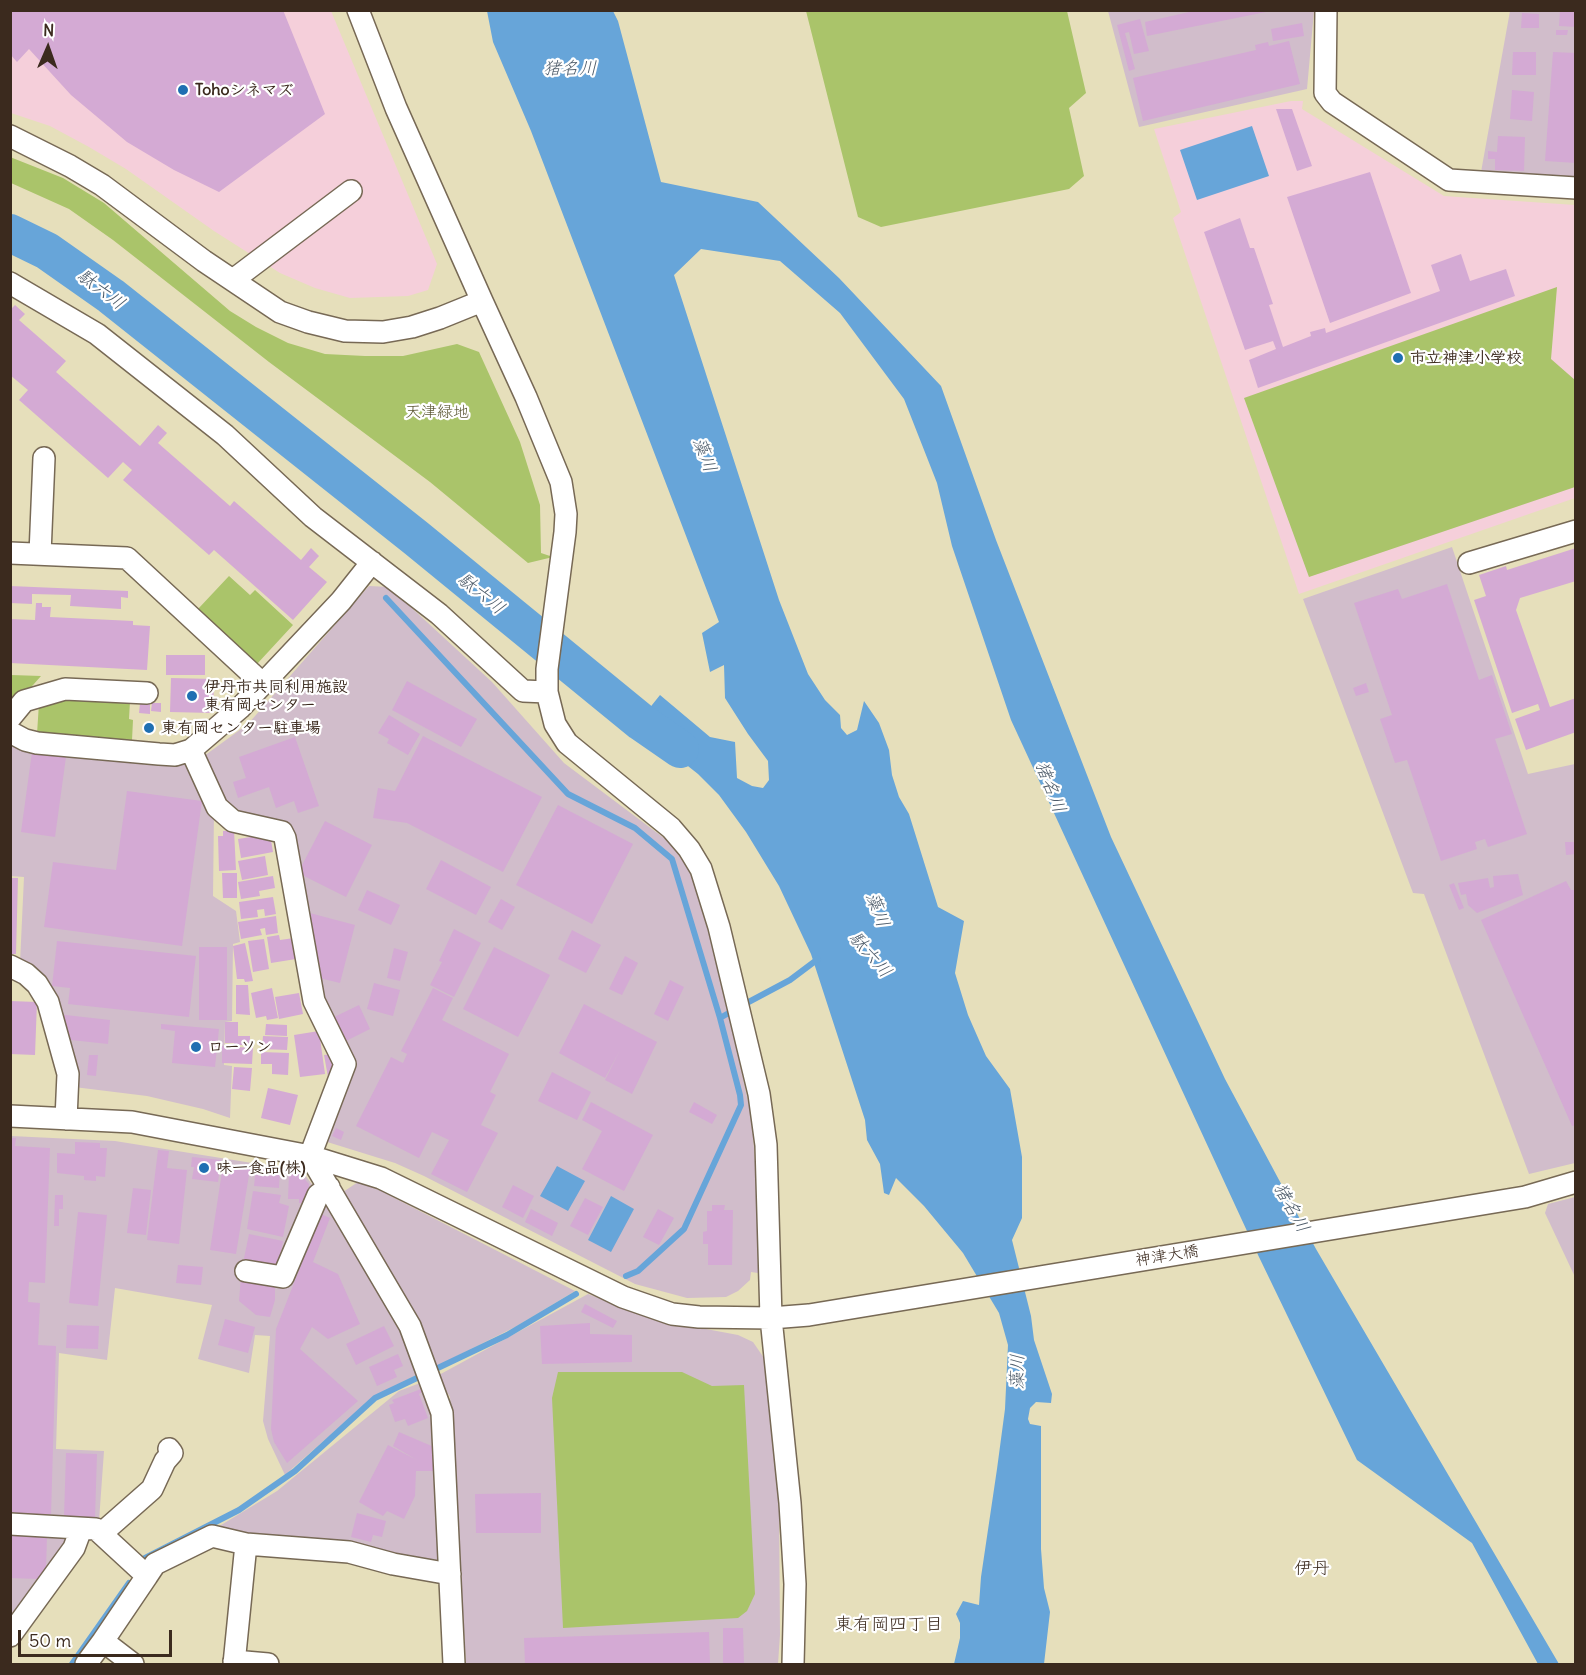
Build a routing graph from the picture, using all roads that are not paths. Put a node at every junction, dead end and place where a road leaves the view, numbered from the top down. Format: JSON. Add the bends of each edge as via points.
{"nodes":[{"id":1,"x":358,"y":10,"type":"edge"},
{"id":2,"x":1326,"y":10,"type":"edge"},
{"id":3,"x":10,"y":136,"type":"edge"},
{"id":4,"x":1575,"y":188,"type":"edge"},
{"id":5,"x":351,"y":191,"type":"dead end"},
{"id":6,"x":233,"y":280,"type":"junction"},
{"id":7,"x":10,"y":283,"type":"edge"},
{"id":8,"x":482,"y":301,"type":"junction"},
{"id":9,"x":44,"y":458,"type":"dead end"},
{"id":10,"x":1575,"y":531,"type":"edge"},
{"id":11,"x":10,"y":553,"type":"edge"},
{"id":12,"x":40,"y":554,"type":"junction"},
{"id":13,"x":372,"y":562,"type":"junction"},
{"id":14,"x":1469,"y":563,"type":"dead end"},
{"id":15,"x":263,"y":684,"type":"junction"},
{"id":16,"x":547,"y":692,"type":"junction"},
{"id":17,"x":147,"y":693,"type":"dead end"},
{"id":18,"x":10,"y":718,"type":"edge"},
{"id":19,"x":10,"y":732,"type":"edge"},
{"id":20,"x":192,"y":750,"type":"junction"},
{"id":21,"x":10,"y":966,"type":"edge"},
{"id":22,"x":10,"y":1116,"type":"edge"},
{"id":23,"x":66,"y":1119,"type":"junction"},
{"id":24,"x":310,"y":1156,"type":"junction"},
{"id":25,"x":1575,"y":1182,"type":"edge"},
{"id":26,"x":329,"y":1187,"type":"junction"},
{"id":27,"x":246,"y":1271,"type":"dead end"},
{"id":28,"x":771,"y":1318,"type":"junction"},
{"id":29,"x":169,"y":1449,"type":"dead end"},
{"id":30,"x":10,"y":1524,"type":"edge"},
{"id":31,"x":81,"y":1529,"type":"junction"},
{"id":32,"x":102,"y":1533,"type":"junction"},
{"id":33,"x":246,"y":1544,"type":"junction"},
{"id":34,"x":450,"y":1574,"type":"junction"},
{"id":35,"x":147,"y":1576,"type":"junction"},
{"id":36,"x":10,"y":1636,"type":"edge"},
{"id":37,"x":103,"y":1641,"type":"junction"},
{"id":38,"x":234,"y":1663,"type":"edge"},
{"id":39,"x":793,"y":1664,"type":"edge"},
{"id":40,"x":86,"y":1665,"type":"edge"},
{"id":41,"x":133,"y":1665,"type":"edge"},
{"id":42,"x":268,"y":1665,"type":"edge"},
{"id":43,"x":454,"y":1665,"type":"edge"}],
"edges":[{"from":1,"to":8,"type":"street","via":[[396,108]]},
{"from":2,"to":4,"type":"street","via":[[1325,93],[1332,102],[1449,180]]},
{"from":3,"to":6,"type":"street","via":[[102,185]]},
{"from":5,"to":6,"type":"street"},
{"from":6,"to":8,"type":"street","via":[[280,312],[345,331],[383,332],[412,327]]},
{"from":7,"to":13,"type":"street","via":[[106,341],[225,435],[313,516]]},
{"from":8,"to":16,"type":"street","via":[[561,482],[566,514]]},
{"from":9,"to":12,"type":"street"},
{"from":10,"to":14,"type":"street"},
{"from":11,"to":12,"type":"street"},
{"from":12,"to":15,"type":"street","via":[[127,558]]},
{"from":13,"to":15,"type":"street"},
{"from":13,"to":16,"type":"street","via":[[439,614],[523,691]]},
{"from":15,"to":20,"type":"street"},
{"from":16,"to":28,"type":"street","via":[[555,724],[567,744],[671,828],[701,869],[720,927],[759,1094],[766,1145]]},
{"from":17,"to":18,"type":"street","via":[[65,689],[24,701]]},
{"from":19,"to":20,"type":"street","via":[[37,743],[175,755]]},
{"from":20,"to":24,"type":"street","via":[[217,807],[232,821],[282,832],[285,838],[314,1001],[345,1064]]},
{"from":21,"to":23,"type":"street","via":[[32,979],[48,1002],[68,1074]]},
{"from":22,"to":23,"type":"street","name":"神津大橋"},
{"from":23,"to":24,"type":"street","name":"神津大橋","via":[[132,1122]]},
{"from":24,"to":26,"type":"street"},
{"from":24,"to":28,"type":"street","name":"神津大橋","via":[[381,1178],[644,1305],[699,1317]]},
{"from":25,"to":28,"type":"street","name":"神津大橋","via":[[1525,1197],[809,1315]]},
{"from":26,"to":27,"type":"street","via":[[318,1195],[283,1277]]},
{"from":26,"to":34,"type":"street","via":[[410,1326],[442,1413]]},
{"from":28,"to":39,"type":"street","via":[[790,1503],[795,1584]]},
{"from":29,"to":32,"type":"street","via":[[171,1453],[152,1489]]},
{"from":30,"to":31,"type":"street"},
{"from":31,"to":32,"type":"street"},
{"from":31,"to":36,"type":"street","via":[[74,1548]]},
{"from":32,"to":35,"type":"street"},
{"from":33,"to":34,"type":"street","via":[[349,1552]]},
{"from":33,"to":35,"type":"street","via":[[212,1536],[155,1564]]},
{"from":33,"to":38,"type":"street"},
{"from":34,"to":43,"type":"street"},
{"from":35,"to":37,"type":"street"},
{"from":37,"to":40,"type":"street"},
{"from":37,"to":41,"type":"street"},
{"from":38,"to":42,"type":"street"}]}
